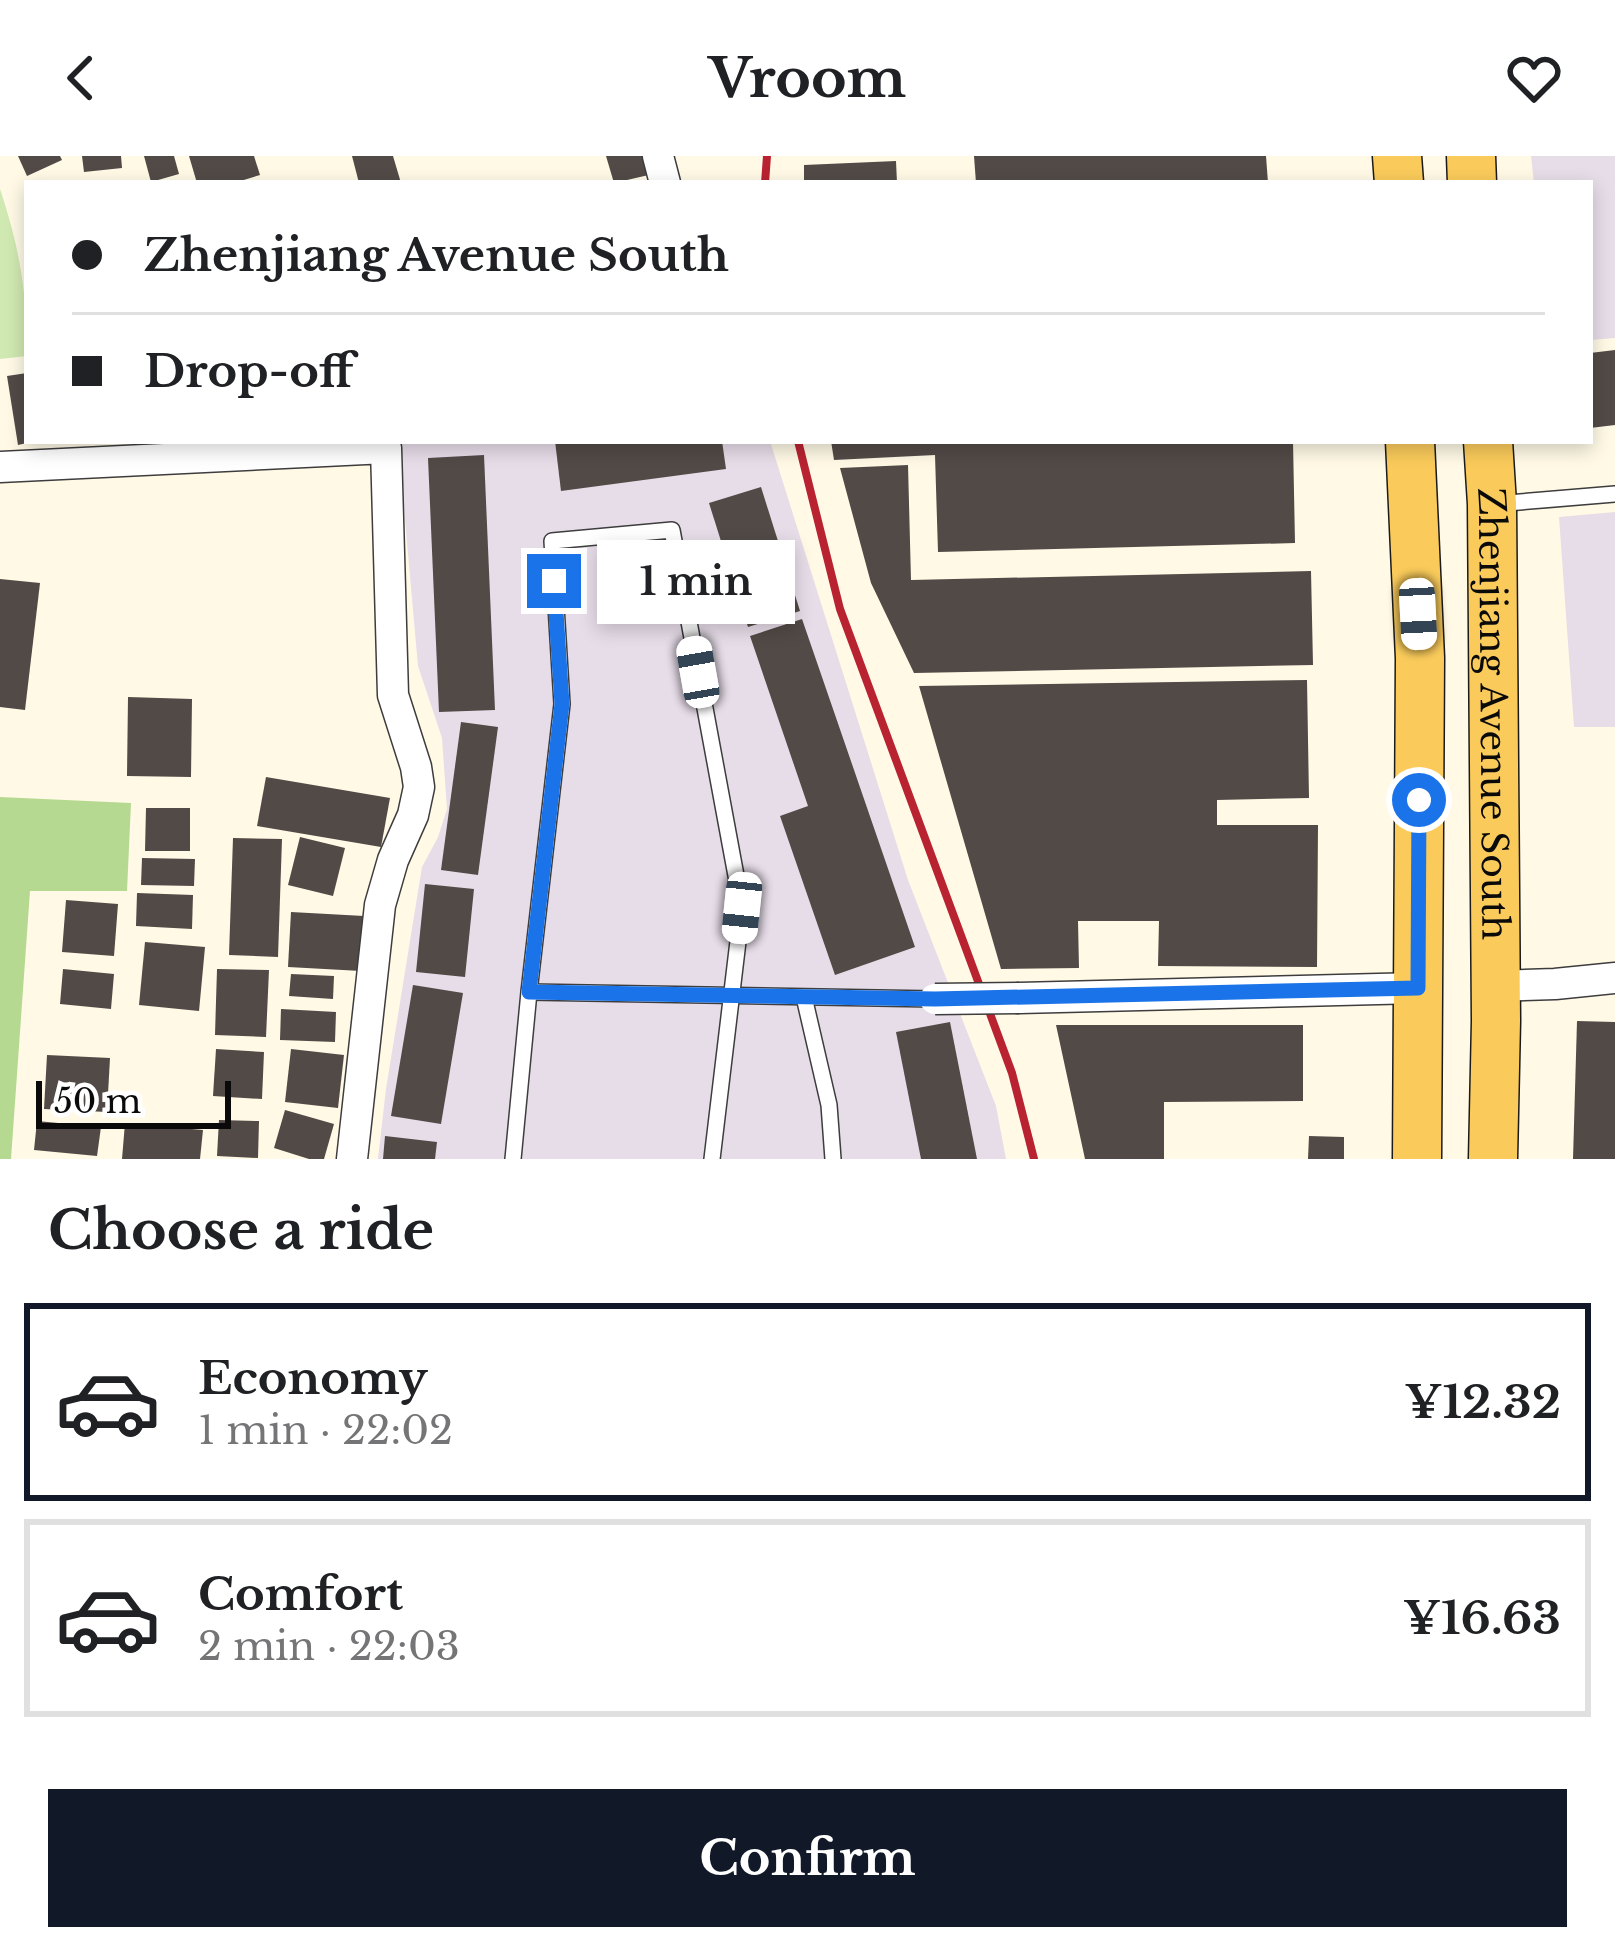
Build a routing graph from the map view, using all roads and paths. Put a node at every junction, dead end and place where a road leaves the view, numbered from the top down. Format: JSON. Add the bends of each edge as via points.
{"nodes":[{"id":1,"x":1410,"y":444,"type":"edge"},
{"id":2,"x":1488,"y":444,"type":"edge"},
{"id":3,"x":386,"y":445,"type":"edge"},
{"id":4,"x":0,"y":467,"type":"edge"},
{"id":5,"x":1615,"y":494,"type":"edge"},
{"id":6,"x":1492,"y":504,"type":"junction"},
{"id":7,"x":1615,"y":978,"type":"edge"},
{"id":8,"x":1496,"y":986,"type":"junction"},
{"id":9,"x":1418,"y":988,"type":"junction"},
{"id":10,"x":529,"y":992,"type":"junction"},
{"id":11,"x":733,"y":996,"type":"junction"},
{"id":12,"x":804,"y":997,"type":"junction"},
{"id":13,"x":935,"y":999,"type":"joint"},
{"id":14,"x":352,"y":1159,"type":"edge"},
{"id":15,"x":513,"y":1159,"type":"edge"},
{"id":16,"x":712,"y":1159,"type":"edge"},
{"id":17,"x":833,"y":1159,"type":"edge"},
{"id":18,"x":1417,"y":1159,"type":"edge"},
{"id":19,"x":1493,"y":1159,"type":"edge"}],
"edges":[{"from":1,"to":9,"type":"main road","name":"Zhenjiang Avenue South","via":[[1420,658]]},
{"from":2,"to":6,"type":"main road","name":"Zhenjiang Avenue South"},
{"from":3,"to":4,"type":"street"},
{"from":3,"to":14,"type":"street","via":[[392,695],[418,787],[380,905]]},
{"from":5,"to":6,"type":"lane"},
{"from":6,"to":8,"type":"main road","name":"Zhenjiang Avenue South"},
{"from":7,"to":8,"type":"street"},
{"from":8,"to":9,"type":"main road","name":"Zhenjiang Avenue South"},
{"from":8,"to":19,"type":"main road","name":"Zhenjiang Avenue South"},
{"from":9,"to":13,"type":"street","bridge":true},
{"from":9,"to":18,"type":"main road","name":"Zhenjiang Avenue South"},
{"from":10,"to":11,"type":"lane"},
{"from":10,"to":11,"type":"lane","via":[[562,704],[552,541],[672,530],[742,908]]},
{"from":10,"to":15,"type":"lane"},
{"from":11,"to":12,"type":"lane"},
{"from":11,"to":16,"type":"lane"},
{"from":12,"to":13,"type":"lane"},
{"from":12,"to":17,"type":"lane"}]}
